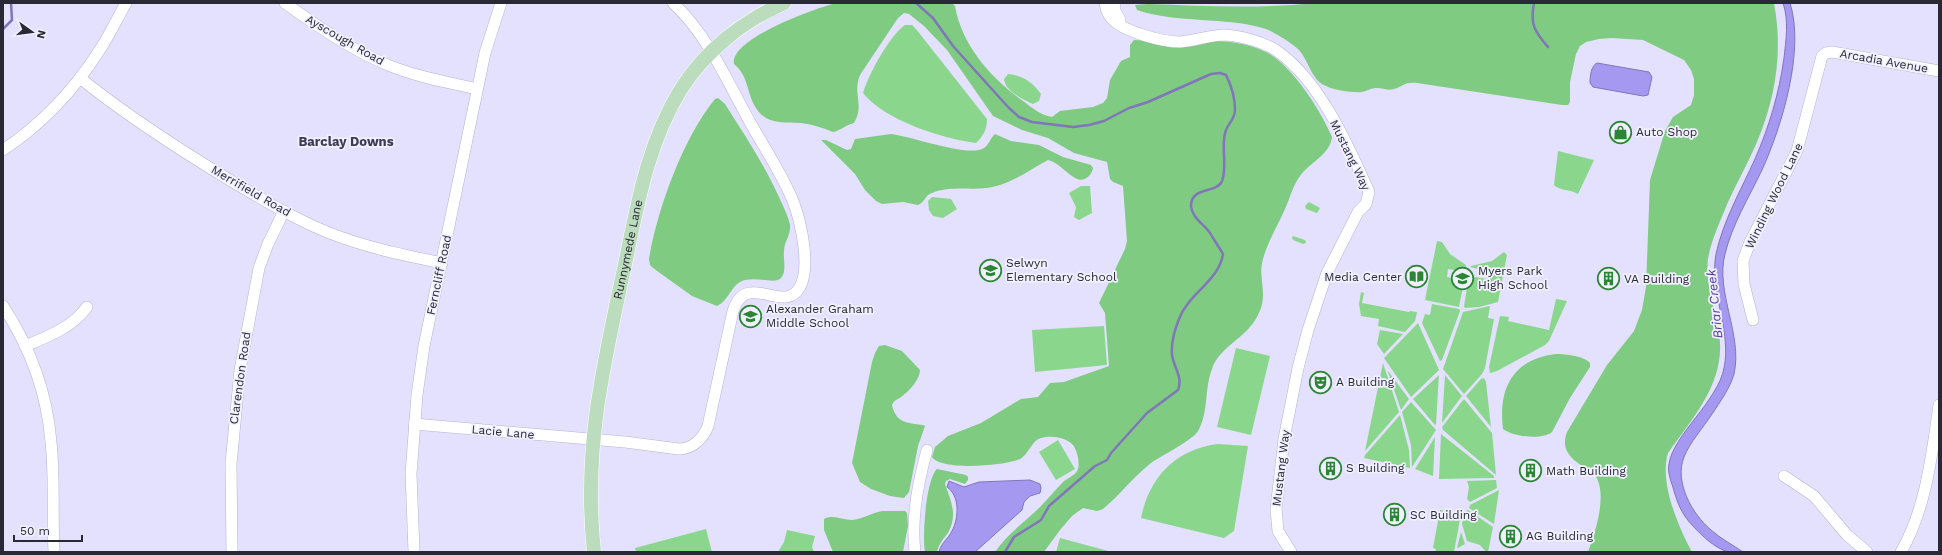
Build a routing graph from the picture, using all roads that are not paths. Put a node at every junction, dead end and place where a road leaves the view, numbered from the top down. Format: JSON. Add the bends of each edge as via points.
{"nodes":[{"id":1,"x":126,"y":3,"type":"edge"},
{"id":2,"x":286,"y":3,"type":"edge"},
{"id":3,"x":501,"y":3,"type":"edge"},
{"id":4,"x":673,"y":3,"type":"edge"},
{"id":5,"x":784,"y":3,"type":"edge"},
{"id":6,"x":1105,"y":3,"type":"edge"},
{"id":7,"x":1115,"y":3,"type":"edge"},
{"id":8,"x":1131,"y":30,"type":"junction"},
{"id":9,"x":711,"y":52,"type":"junction"},
{"id":10,"x":1828,"y":52,"type":"joint"},
{"id":11,"x":1939,"y":71,"type":"edge"},
{"id":12,"x":80,"y":78,"type":"junction"},
{"id":13,"x":477,"y":89,"type":"junction"},
{"id":14,"x":3,"y":150,"type":"edge"},
{"id":15,"x":284,"y":211,"type":"junction"},
{"id":16,"x":442,"y":263,"type":"junction"},
{"id":17,"x":3,"y":306,"type":"edge"},
{"id":18,"x":87,"y":307,"type":"dead end"},
{"id":19,"x":1753,"y":320,"type":"dead end"},
{"id":20,"x":25,"y":346,"type":"junction"},
{"id":21,"x":1939,"y":405,"type":"edge"},
{"id":22,"x":414,"y":424,"type":"junction"},
{"id":23,"x":593,"y":439,"type":"junction"},
{"id":24,"x":927,"y":450,"type":"dead end"},
{"id":25,"x":1934,"y":470,"type":"edge"},
{"id":26,"x":1784,"y":476,"type":"dead end"},
{"id":27,"x":54,"y":552,"type":"edge"},
{"id":28,"x":232,"y":552,"type":"edge"},
{"id":29,"x":414,"y":552,"type":"edge"},
{"id":30,"x":594,"y":552,"type":"edge"},
{"id":31,"x":915,"y":552,"type":"edge"},
{"id":32,"x":1291,"y":552,"type":"edge"},
{"id":33,"x":1867,"y":552,"type":"edge"},
{"id":34,"x":1901,"y":552,"type":"edge"}],
"edges":[{"from":1,"to":12,"type":"street","via":[[99,52]]},
{"from":2,"to":13,"type":"street","name":"Ayscough Road","via":[[353,46],[388,64],[421,76]]},
{"from":3,"to":13,"type":"street","name":"Ferncliff Road","via":[[489,38]]},
{"from":4,"to":9,"type":"street","via":[[694,26]]},
{"from":5,"to":9,"type":"main road","name":"Runnymede Lane","via":[[750,21]]},
{"from":6,"to":8,"type":"street","via":[[1113,20]]},
{"from":7,"to":8,"type":"street","via":[[1117,16]]},
{"from":8,"to":32,"type":"street","name":"Mustang Way","via":[[1180,42],[1218,35],[1232,36],[1276,50],[1306,78],[1324,103],[1369,192],[1366,204],[1358,212],[1327,273],[1297,374],[1284,440],[1276,514],[1279,533]]},
{"from":9,"to":23,"type":"main road","name":"Runnymede Lane","via":[[674,101],[646,168],[601,377]]},
{"from":9,"to":23,"type":"street","name":"Lacie Lane","via":[[792,200],[801,231],[804,259],[801,285],[794,293],[783,297],[754,292],[743,294],[734,308],[708,426],[705,434],[696,443],[678,449]]},
{"from":10,"to":11,"type":"street","name":"Arcadia Avenue"},
{"from":10,"to":19,"type":"street","name":"Winding Wood Lane","via":[[1820,61],[1810,109],[1797,151],[1750,242],[1743,261],[1744,284]]},
{"from":12,"to":14,"type":"street","via":[[44,118]]},
{"from":12,"to":15,"type":"street","name":"Merrifield Road","via":[[171,144]]},
{"from":13,"to":16,"type":"street","name":"Ferncliff Road"},
{"from":15,"to":16,"type":"street","name":"Merrifield Road","via":[[312,225],[372,247]]},
{"from":15,"to":28,"type":"street","name":"Clarendon Road","via":[[259,268],[240,370],[231,464]]},
{"from":16,"to":22,"type":"street","name":"Ferncliff Road","via":[[424,346]]},
{"from":17,"to":20,"type":"street"},
{"from":18,"to":20,"type":"street","via":[[63,328]]},
{"from":20,"to":27,"type":"street","via":[[41,384],[49,420]]},
{"from":21,"to":25,"type":"street"},
{"from":22,"to":23,"type":"street","name":"Lacie Lane"},
{"from":22,"to":29,"type":"street","name":"Ferncliff Road","via":[[411,496]]},
{"from":23,"to":30,"type":"main road","name":"Runnymede Lane","via":[[591,501]]},
{"from":24,"to":31,"type":"street","via":[[915,517]]},
{"from":25,"to":34,"type":"street"},
{"from":26,"to":33,"type":"street","via":[[1814,496],[1847,535]]}]}
